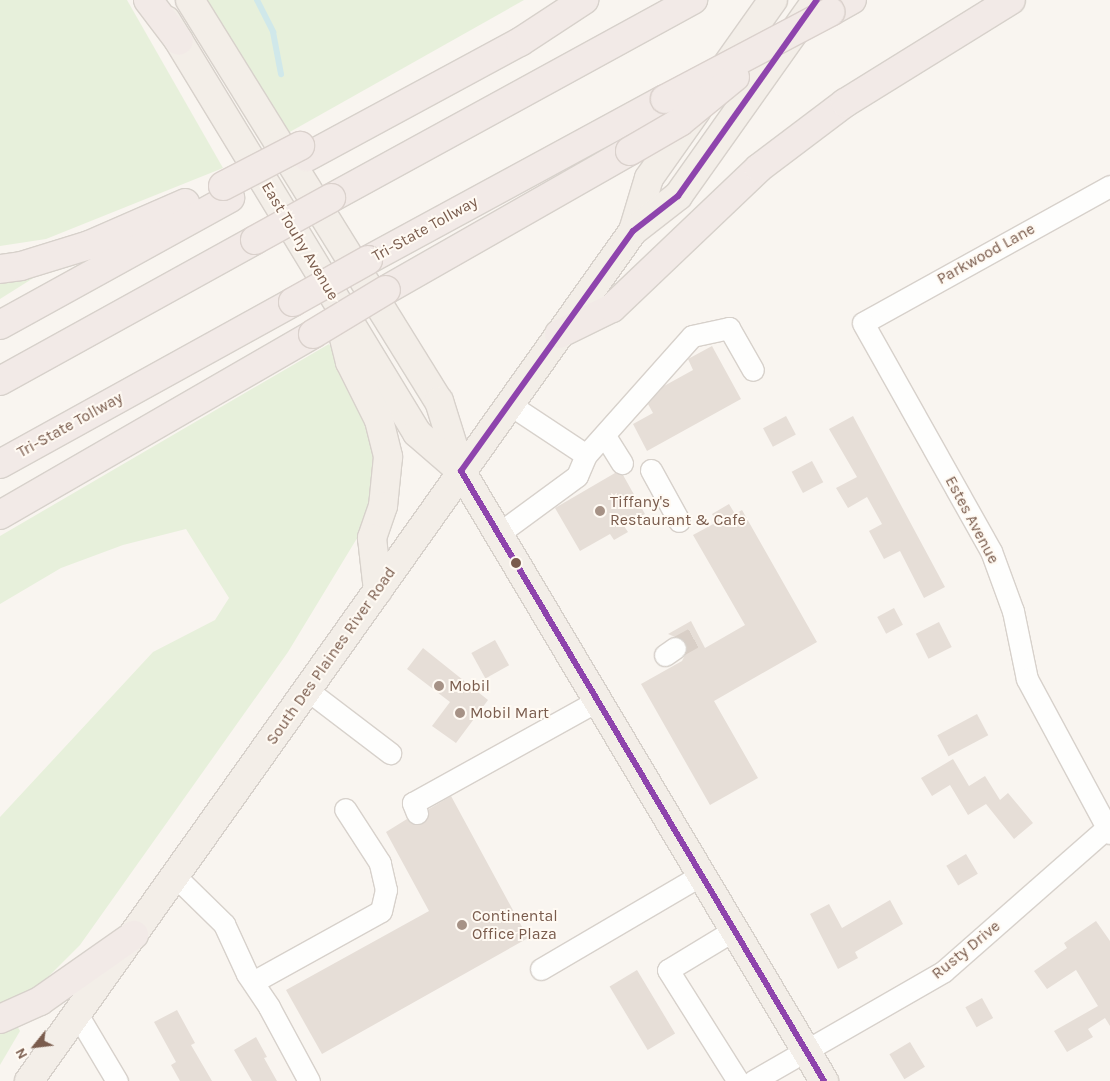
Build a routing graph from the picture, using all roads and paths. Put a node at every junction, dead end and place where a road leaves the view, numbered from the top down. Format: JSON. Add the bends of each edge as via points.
{"nodes":[{"id":1,"x":148,"y":0,"type":"edge"},
{"id":2,"x":155,"y":0,"type":"edge"},
{"id":3,"x":190,"y":0,"type":"edge"},
{"id":4,"x":575,"y":0,"type":"edge"},
{"id":5,"x":584,"y":0,"type":"edge"},
{"id":6,"x":693,"y":0,"type":"edge"},
{"id":7,"x":772,"y":0,"type":"edge"},
{"id":8,"x":1010,"y":0,"type":"edge"},
{"id":9,"x":833,"y":4,"type":"edge"},
{"id":10,"x":179,"y":41,"type":"junction"},
{"id":11,"x":772,"y":46,"type":"junction"},
{"id":12,"x":304,"y":152,"type":"junction"},
{"id":13,"x":1110,"y":186,"type":"edge"},
{"id":14,"x":226,"y":192,"type":"junction"},
{"id":15,"x":633,"y":231,"type":"junction"},
{"id":16,"x":0,"y":269,"type":"edge"},
{"id":17,"x":333,"y":294,"type":"junction"},
{"id":18,"x":863,"y":323,"type":"joint"},
{"id":19,"x":0,"y":325,"type":"edge"},
{"id":20,"x":559,"y":334,"type":"junction"},
{"id":21,"x":753,"y":370,"type":"dead end"},
{"id":22,"x":0,"y":381,"type":"edge"},
{"id":23,"x":509,"y":404,"type":"junction"},
{"id":24,"x":605,"y":436,"type":"junction"},
{"id":25,"x":586,"y":455,"type":"junction"},
{"id":26,"x":622,"y":463,"type":"dead end"},
{"id":27,"x":0,"y":464,"type":"edge"},
{"id":28,"x":461,"y":470,"type":"junction"},
{"id":29,"x":651,"y":470,"type":"dead end"},
{"id":30,"x":0,"y":515,"type":"edge"},
{"id":31,"x":679,"y":520,"type":"dead end"},
{"id":32,"x":498,"y":534,"type":"junction"},
{"id":33,"x":378,"y":591,"type":"junction"},
{"id":34,"x":306,"y":689,"type":"junction"},
{"id":35,"x":596,"y":701,"type":"junction"},
{"id":36,"x":390,"y":753,"type":"dead end"},
{"id":37,"x":345,"y":809,"type":"dead end"},
{"id":38,"x":416,"y":814,"type":"dead end"},
{"id":39,"x":1109,"y":829,"type":"edge"},
{"id":40,"x":175,"y":876,"type":"junction"},
{"id":41,"x":701,"y":876,"type":"junction"},
{"id":42,"x":734,"y":930,"type":"junction"},
{"id":43,"x":134,"y":935,"type":"junction"},
{"id":44,"x":542,"y":969,"type":"dead end"},
{"id":45,"x":253,"y":982,"type":"junction"},
{"id":46,"x":77,"y":1014,"type":"junction"},
{"id":47,"x":0,"y":1019,"type":"edge"},
{"id":48,"x":806,"y":1051,"type":"junction"},
{"id":49,"x":29,"y":1081,"type":"edge"},
{"id":50,"x":117,"y":1081,"type":"edge"},
{"id":51,"x":309,"y":1081,"type":"edge"},
{"id":52,"x":738,"y":1081,"type":"edge"},
{"id":53,"x":753,"y":1081,"type":"edge"},
{"id":54,"x":824,"y":1081,"type":"edge"}],
"edges":[{"from":1,"to":10,"type":"highway"},
{"from":2,"to":10,"type":"main road","name":"East Touhy Avenue"},
{"from":3,"to":28,"type":"main road","name":"East Touhy Avenue","via":[[439,402]]},
{"from":4,"to":12,"type":"highway"},
{"from":5,"to":12,"type":"highway","via":[[520,42]]},
{"from":6,"to":22,"type":"highway","bridge":true},
{"from":7,"to":15,"type":"main road","name":"South Des Plaines River Road","via":[[649,178]]},
{"from":8,"to":20,"type":"highway","via":[[837,109],[758,168],[612,308]]},
{"from":9,"to":11,"type":"highway","name":"Tri-State Tollway","bridge":true},
{"from":9,"to":15,"type":"main road","name":"South Des Plaines River Road","via":[[678,196]]},
{"from":10,"to":17,"type":"main road","name":"East Touhy Avenue"},
{"from":11,"to":27,"type":"highway","name":"Tri-State Tollway","bridge":true,"via":[[665,99]]},
{"from":11,"to":30,"type":"highway","bridge":true,"via":[[680,122]]},
{"from":12,"to":14,"type":"highway"},
{"from":13,"to":18,"type":"street","name":"Parkwood Lane"},
{"from":14,"to":16,"type":"highway","via":[[90,245],[21,266]]},
{"from":14,"to":19,"type":"highway"},
{"from":15,"to":20,"type":"main road","name":"South Des Plaines River Road"},
{"from":17,"to":28,"type":"main road","name":"East Touhy Avenue","via":[[417,433]]},
{"from":17,"to":33,"type":"main road","via":[[350,362],[380,420],[388,457],[383,506],[372,538]]},
{"from":18,"to":39,"type":"street","name":"Estes Avenue","via":[[991,551],[1013,611],[1027,679]]},
{"from":20,"to":23,"type":"main road","name":"South Des Plaines River Road"},
{"from":21,"to":24,"type":"street","via":[[729,328],[692,336]]},
{"from":23,"to":25,"type":"street"},
{"from":23,"to":28,"type":"main road","name":"South Des Plaines River Road"},
{"from":24,"to":25,"type":"street"},
{"from":24,"to":26,"type":"street"},
{"from":25,"to":32,"type":"street","via":[[576,476]]},
{"from":28,"to":32,"type":"main road","name":"East Touhy Avenue"},
{"from":28,"to":33,"type":"main road","name":"South Des Plaines River Road"},
{"from":29,"to":31,"type":"street"},
{"from":32,"to":35,"type":"main road","name":"East Touhy Avenue"},
{"from":33,"to":34,"type":"main road","name":"South Des Plaines River Road"},
{"from":34,"to":36,"type":"street"},
{"from":34,"to":40,"type":"main road","name":"South Des Plaines River Road"},
{"from":35,"to":38,"type":"street","via":[[413,802]]},
{"from":35,"to":41,"type":"main road","name":"East Touhy Avenue"},
{"from":37,"to":45,"type":"street","via":[[380,863],[386,890],[381,911]]},
{"from":39,"to":48,"type":"street","name":"Rusty Drive","via":[[944,971]]},
{"from":40,"to":43,"type":"main road","name":"South Des Plaines River Road"},
{"from":40,"to":45,"type":"street","via":[[224,924]]},
{"from":41,"to":42,"type":"main road","name":"East Touhy Avenue"},
{"from":41,"to":44,"type":"street"},
{"from":42,"to":48,"type":"main road","name":"East Touhy Avenue"},
{"from":42,"to":52,"type":"street","via":[[668,970]]},
{"from":43,"to":46,"type":"main road","name":"South Des Plaines River Road"},
{"from":43,"to":47,"type":"highway","via":[[40,1001]]},
{"from":45,"to":51,"type":"street"},
{"from":46,"to":49,"type":"main road","name":"South Des Plaines River Road"},
{"from":46,"to":50,"type":"street"},
{"from":48,"to":53,"type":"street","name":"Rusty Drive"},
{"from":48,"to":54,"type":"main road","name":"East Touhy Avenue"}]}
